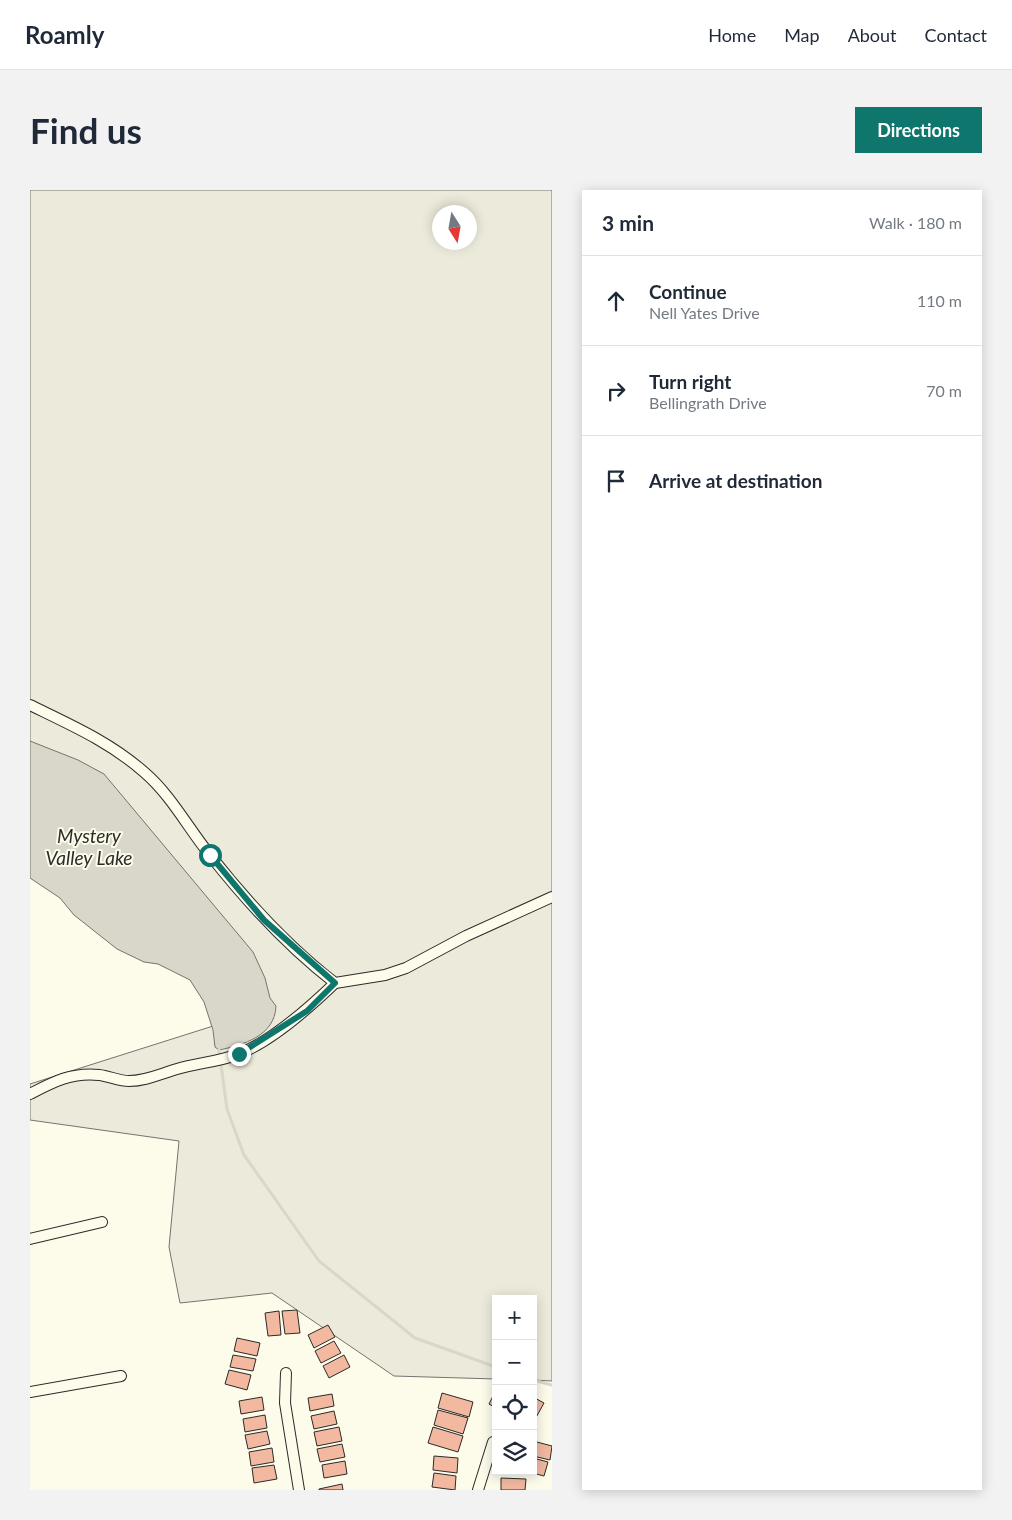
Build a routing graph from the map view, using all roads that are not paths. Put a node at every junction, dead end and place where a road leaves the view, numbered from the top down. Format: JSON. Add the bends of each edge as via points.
{"nodes":[{"id":1,"x":30,"y":705,"type":"edge"},
{"id":2,"x":552,"y":897,"type":"edge"},
{"id":3,"x":335,"y":983,"type":"junction"},
{"id":4,"x":30,"y":1094,"type":"edge"},
{"id":5,"x":102,"y":1222,"type":"dead end"},
{"id":6,"x":30,"y":1239,"type":"edge"},
{"id":7,"x":286,"y":1373,"type":"dead end"},
{"id":8,"x":121,"y":1376,"type":"dead end"},
{"id":9,"x":30,"y":1392,"type":"edge"},
{"id":10,"x":492,"y":1445,"type":"edge"},
{"id":11,"x":299,"y":1490,"type":"edge"},
{"id":12,"x":478,"y":1490,"type":"edge"}],
"edges":[{"from":1,"to":3,"type":"street","via":[[106,742],[146,773],[264,920]]},
{"from":2,"to":3,"type":"street","via":[[466,936],[406,968],[385,975]]},
{"from":3,"to":4,"type":"street","via":[[307,1011],[239,1054],[150,1079],[127,1081],[98,1075],[72,1075]]},
{"from":5,"to":6,"type":"street"},
{"from":7,"to":11,"type":"street","via":[[285,1403]]},
{"from":8,"to":9,"type":"street"},
{"from":10,"to":12,"type":"street"}]}
